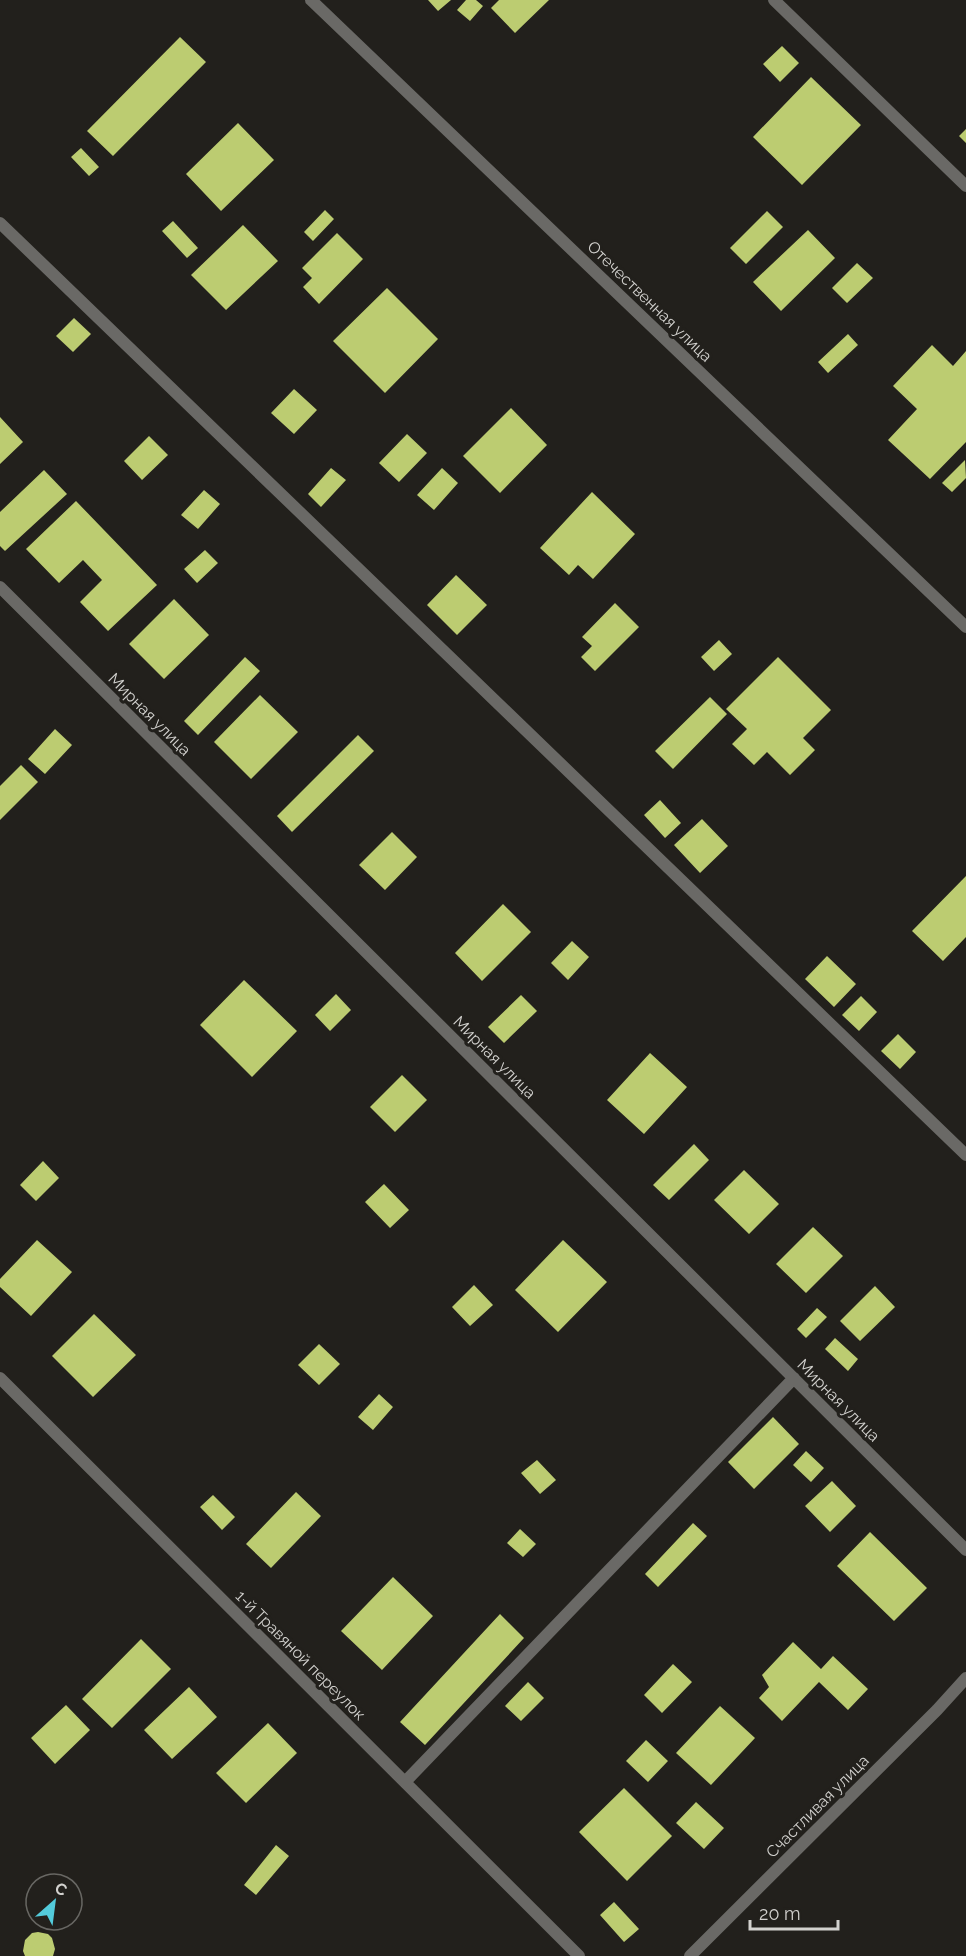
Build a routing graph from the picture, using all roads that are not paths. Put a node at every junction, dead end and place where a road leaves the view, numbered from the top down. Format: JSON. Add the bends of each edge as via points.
{"nodes":[{"id":1,"x":311,"y":0,"type":"edge"},
{"id":2,"x":774,"y":0,"type":"edge"},
{"id":3,"x":966,"y":186,"type":"edge"},
{"id":4,"x":0,"y":223,"type":"edge"},
{"id":5,"x":0,"y":587,"type":"edge"},
{"id":6,"x":966,"y":627,"type":"edge"},
{"id":7,"x":966,"y":1155,"type":"edge"},
{"id":8,"x":0,"y":1378,"type":"edge"},
{"id":9,"x":794,"y":1378,"type":"junction"},
{"id":10,"x":966,"y":1550,"type":"edge"},
{"id":11,"x":966,"y":1677,"type":"edge"},
{"id":12,"x":405,"y":1782,"type":"junction"},
{"id":13,"x":579,"y":1956,"type":"edge"},
{"id":14,"x":690,"y":1956,"type":"edge"}],
"edges":[{"from":1,"to":6,"type":"street","name":"Отечественная улица"},
{"from":2,"to":3,"type":"street"},
{"from":4,"to":7,"type":"street"},
{"from":5,"to":9,"type":"street","name":"Мирная улица"},
{"from":8,"to":12,"type":"street","name":"1-й Травяной переулок"},
{"from":9,"to":10,"type":"street","name":"Мирная улица"},
{"from":9,"to":12,"type":"street"},
{"from":11,"to":14,"type":"street","name":"Счастливая улица"},
{"from":12,"to":13,"type":"street","name":"1-й Травяной переулок"}]}
